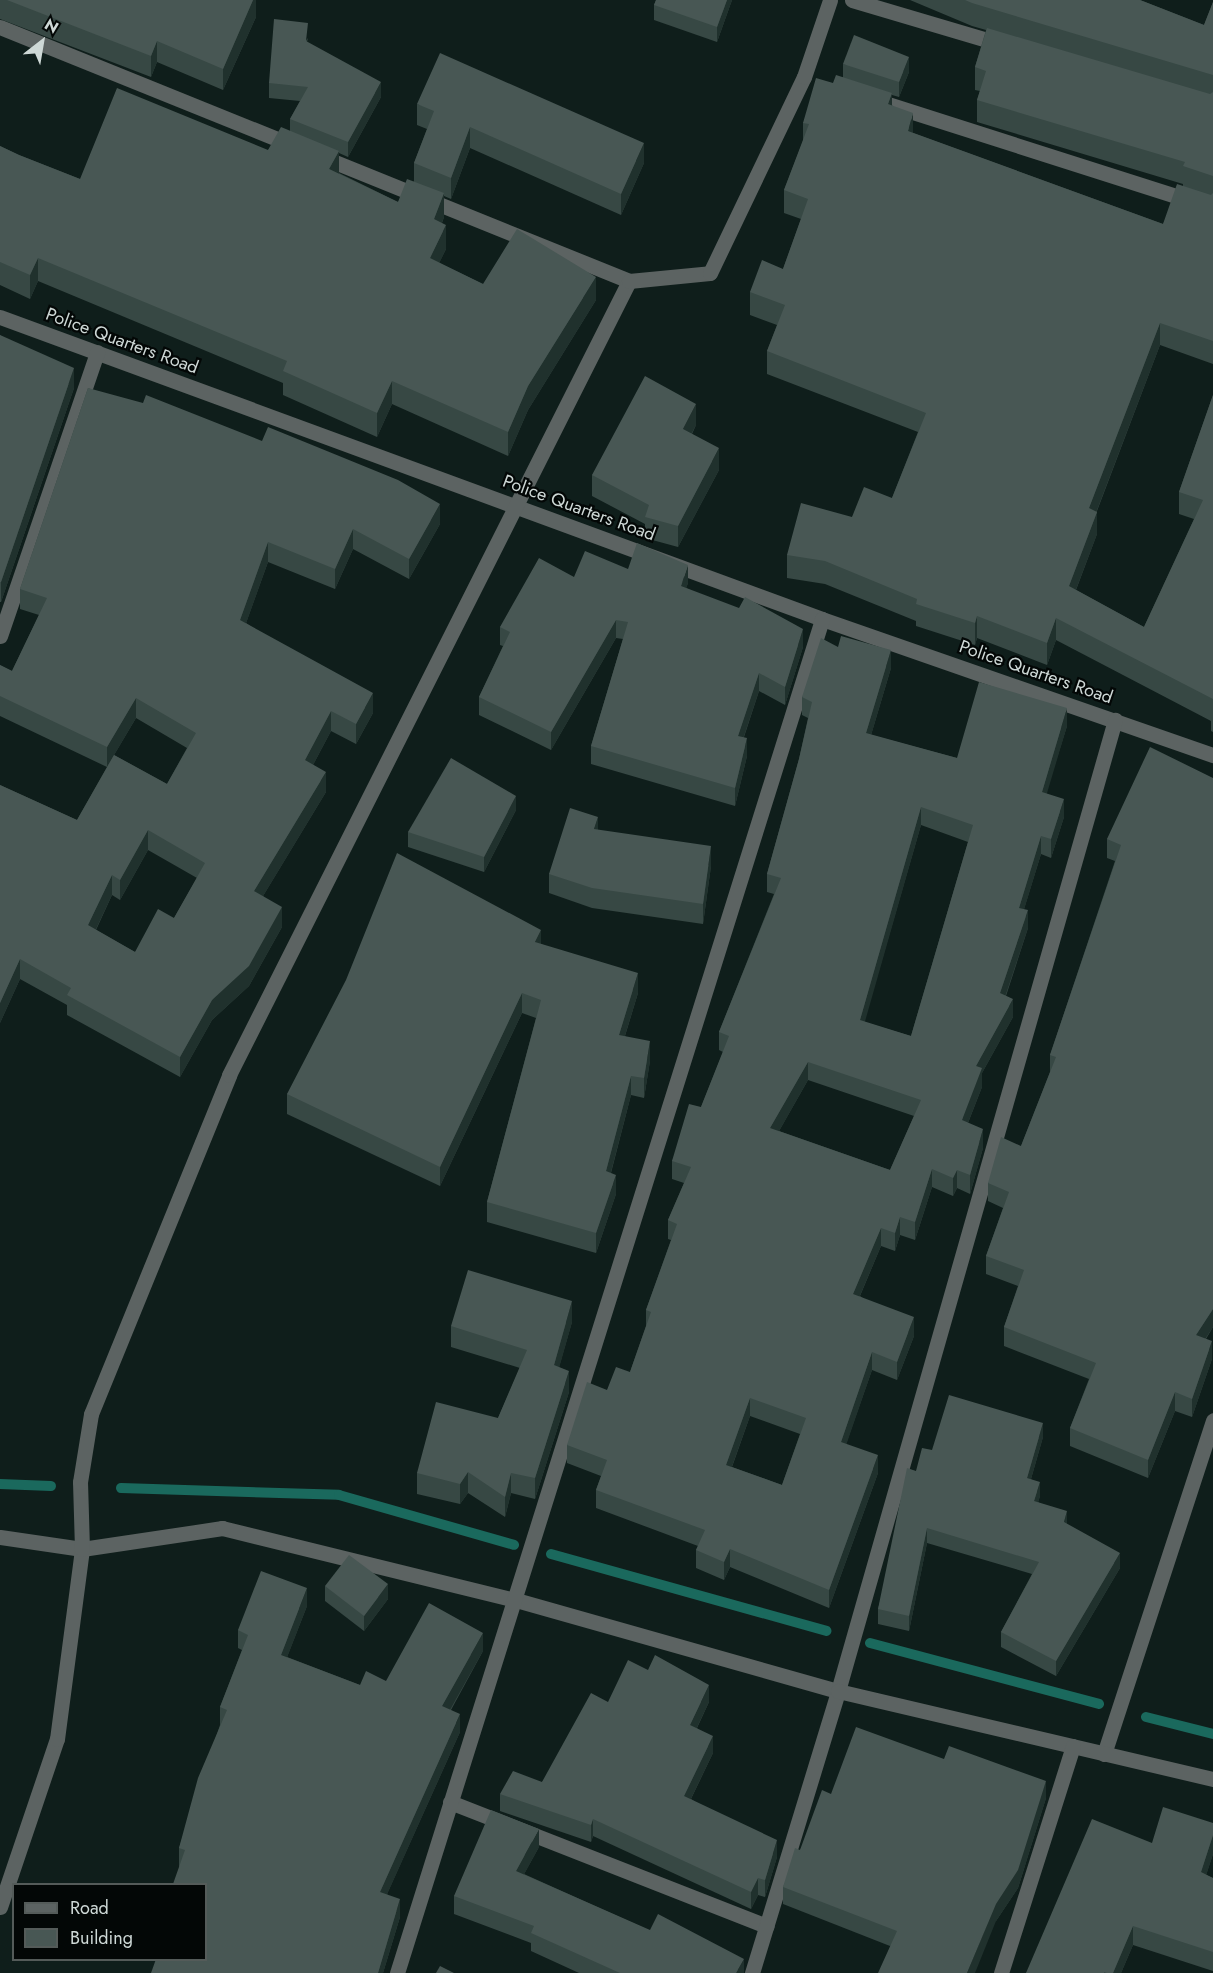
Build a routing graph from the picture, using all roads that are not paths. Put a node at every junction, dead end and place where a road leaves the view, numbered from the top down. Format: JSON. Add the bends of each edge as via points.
{"nodes":[{"id":1,"x":830,"y":0,"type":"edge"},
{"id":2,"x":852,"y":0,"type":"edge"},
{"id":3,"x":0,"y":27,"type":"edge"},
{"id":4,"x":1021,"y":50,"type":"edge"},
{"id":5,"x":861,"y":95,"type":"edge"},
{"id":6,"x":1213,"y":208,"type":"edge"},
{"id":7,"x":629,"y":281,"type":"junction"},
{"id":8,"x":0,"y":318,"type":"edge"},
{"id":9,"x":98,"y":352,"type":"junction"},
{"id":10,"x":515,"y":505,"type":"junction"},
{"id":11,"x":822,"y":619,"type":"junction"},
{"id":12,"x":0,"y":636,"type":"edge"},
{"id":13,"x":1115,"y":720,"type":"junction"},
{"id":14,"x":1213,"y":755,"type":"edge"},
{"id":15,"x":1213,"y":1420,"type":"edge"},
{"id":16,"x":0,"y":1537,"type":"edge"},
{"id":17,"x":82,"y":1549,"type":"junction"},
{"id":18,"x":516,"y":1600,"type":"junction"},
{"id":19,"x":838,"y":1691,"type":"junction"},
{"id":20,"x":1073,"y":1746,"type":"junction"},
{"id":21,"x":1104,"y":1754,"type":"junction"},
{"id":22,"x":1213,"y":1779,"type":"edge"},
{"id":23,"x":450,"y":1802,"type":"junction"},
{"id":24,"x":0,"y":1907,"type":"edge"},
{"id":25,"x":767,"y":1926,"type":"junction"},
{"id":26,"x":397,"y":1973,"type":"edge"},
{"id":27,"x":752,"y":1973,"type":"edge"},
{"id":28,"x":1001,"y":1973,"type":"edge"}],
"edges":[{"from":1,"to":7,"type":"street","via":[[810,79],[710,273]]},
{"from":2,"to":4,"type":"street"},
{"from":3,"to":7,"type":"street"},
{"from":5,"to":6,"type":"street"},
{"from":7,"to":10,"type":"street"},
{"from":8,"to":9,"type":"street","name":"Police Quarters Road"},
{"from":9,"to":10,"type":"street","name":"Police Quarters Road"},
{"from":9,"to":12,"type":"street"},
{"from":10,"to":11,"type":"street","name":"Police Quarters Road"},
{"from":10,"to":17,"type":"street","via":[[229,1075],[91,1414],[80,1482]]},
{"from":11,"to":13,"type":"street","name":"Police Quarters Road"},
{"from":11,"to":18,"type":"street"},
{"from":13,"to":14,"type":"street","name":"Police Quarters Road"},
{"from":13,"to":19,"type":"street"},
{"from":15,"to":21,"type":"street"},
{"from":16,"to":17,"type":"street"},
{"from":17,"to":18,"type":"street","via":[[222,1528]]},
{"from":17,"to":24,"type":"street","via":[[57,1739]]},
{"from":18,"to":19,"type":"street"},
{"from":18,"to":23,"type":"street"},
{"from":19,"to":20,"type":"street"},
{"from":19,"to":25,"type":"street"},
{"from":20,"to":21,"type":"street"},
{"from":20,"to":28,"type":"street"},
{"from":21,"to":22,"type":"street"},
{"from":23,"to":25,"type":"street"},
{"from":23,"to":26,"type":"street"},
{"from":25,"to":27,"type":"street"}]}
